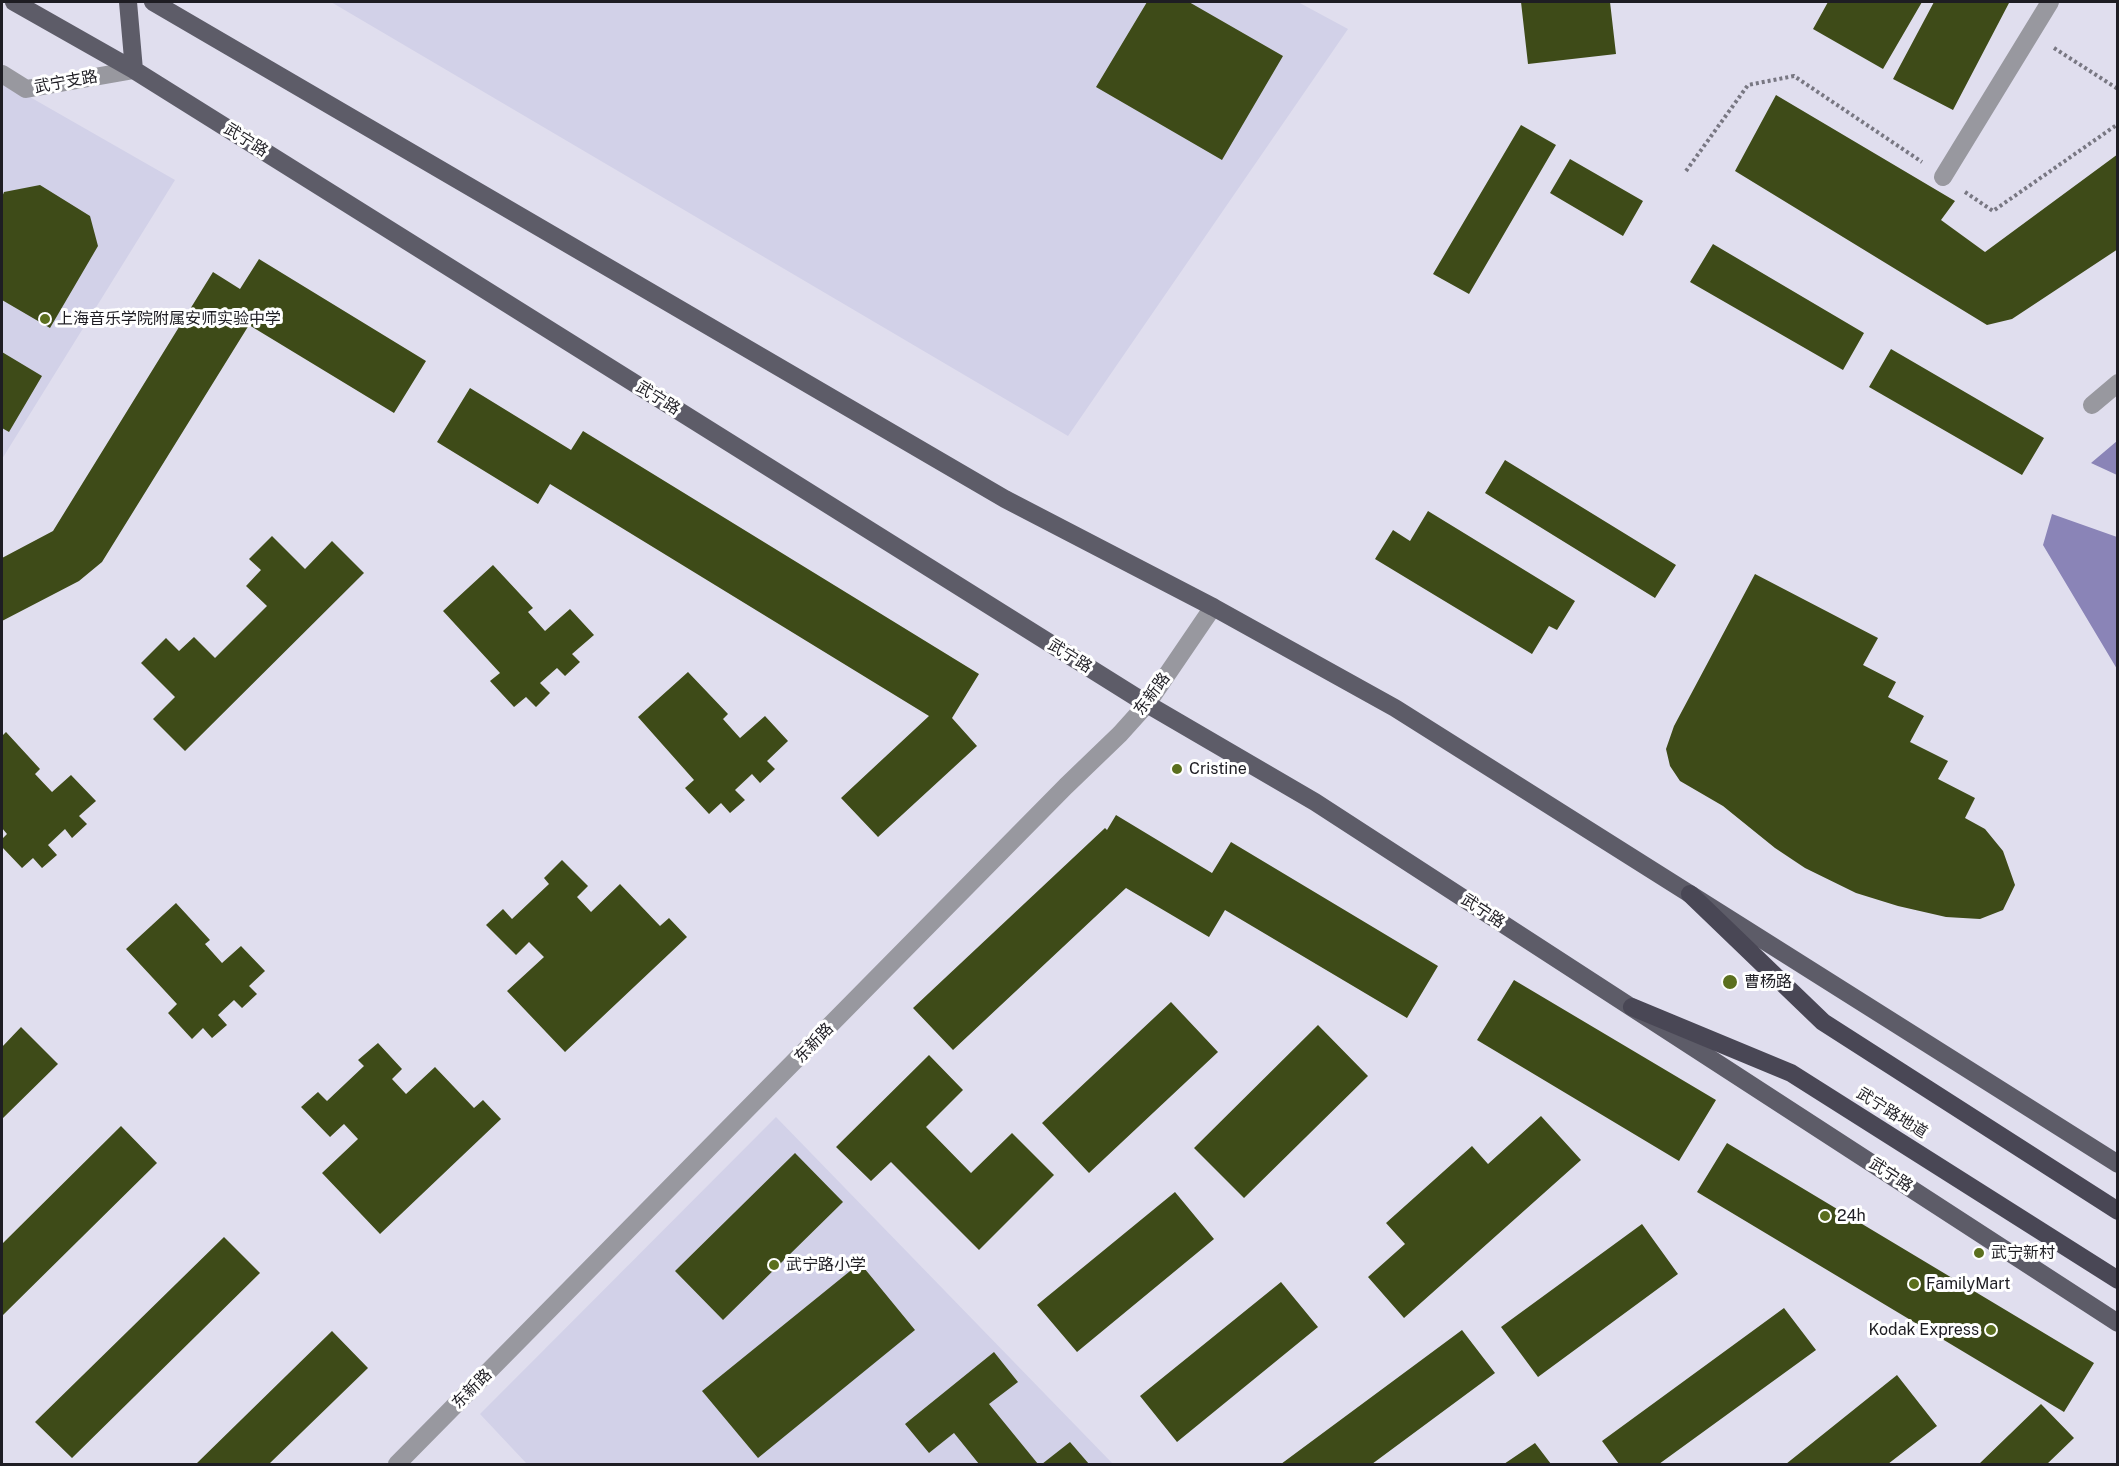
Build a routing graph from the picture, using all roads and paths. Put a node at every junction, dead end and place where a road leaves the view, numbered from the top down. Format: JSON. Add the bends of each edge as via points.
{"nodes":[{"id":1,"x":14,"y":2,"type":"edge"},
{"id":2,"x":129,"y":2,"type":"edge"},
{"id":3,"x":153,"y":2,"type":"edge"},
{"id":4,"x":2050,"y":2,"type":"edge"},
{"id":5,"x":2031,"y":32,"type":"junction"},
{"id":6,"x":134,"y":70,"type":"junction"},
{"id":7,"x":2,"y":74,"type":"edge"},
{"id":8,"x":2118,"y":89,"type":"edge"},
{"id":9,"x":2118,"y":124,"type":"edge"},
{"id":10,"x":1686,"y":171,"type":"dead end"},
{"id":11,"x":1943,"y":177,"type":"junction"},
{"id":12,"x":2118,"y":383,"type":"edge"},
{"id":13,"x":2092,"y":405,"type":"dead end"},
{"id":14,"x":1213,"y":607,"type":"junction"},
{"id":15,"x":1147,"y":704,"type":"junction"},
{"id":16,"x":1690,"y":894,"type":"junction"},
{"id":17,"x":1632,"y":1007,"type":"junction"},
{"id":18,"x":2118,"y":1164,"type":"edge"},
{"id":19,"x":2118,"y":1211,"type":"edge"},
{"id":20,"x":2118,"y":1280,"type":"edge"},
{"id":21,"x":2118,"y":1323,"type":"edge"},
{"id":22,"x":397,"y":1464,"type":"edge"}],
"edges":[{"from":1,"to":6,"type":"main road","name":"武宁路"},
{"from":2,"to":6,"type":"main road"},
{"from":3,"to":14,"type":"main road","via":[[1005,500]]},
{"from":4,"to":5,"type":"street"},
{"from":5,"to":8,"type":"path"},
{"from":5,"to":11,"type":"street"},
{"from":6,"to":7,"type":"street","name":"武宁支路","via":[[26,89]]},
{"from":6,"to":15,"type":"main road","name":"武宁路"},
{"from":9,"to":11,"type":"path","via":[[1993,211]]},
{"from":10,"to":11,"type":"path","via":[[1748,85],[1794,76]]},
{"from":12,"to":13,"type":"street"},
{"from":14,"to":15,"type":"street","name":"东新路"},
{"from":14,"to":16,"type":"main road","via":[[1395,708]]},
{"from":15,"to":17,"type":"main road","name":"武宁路","via":[[1315,802]]},
{"from":15,"to":22,"type":"street","name":"东新路"},
{"from":16,"to":18,"type":"main road"},
{"from":16,"to":19,"type":"highway","via":[[1823,1022]]},
{"from":17,"to":20,"type":"highway","name":"武宁路地道","via":[[1791,1072]]},
{"from":17,"to":21,"type":"main road","name":"武宁路"}]}
